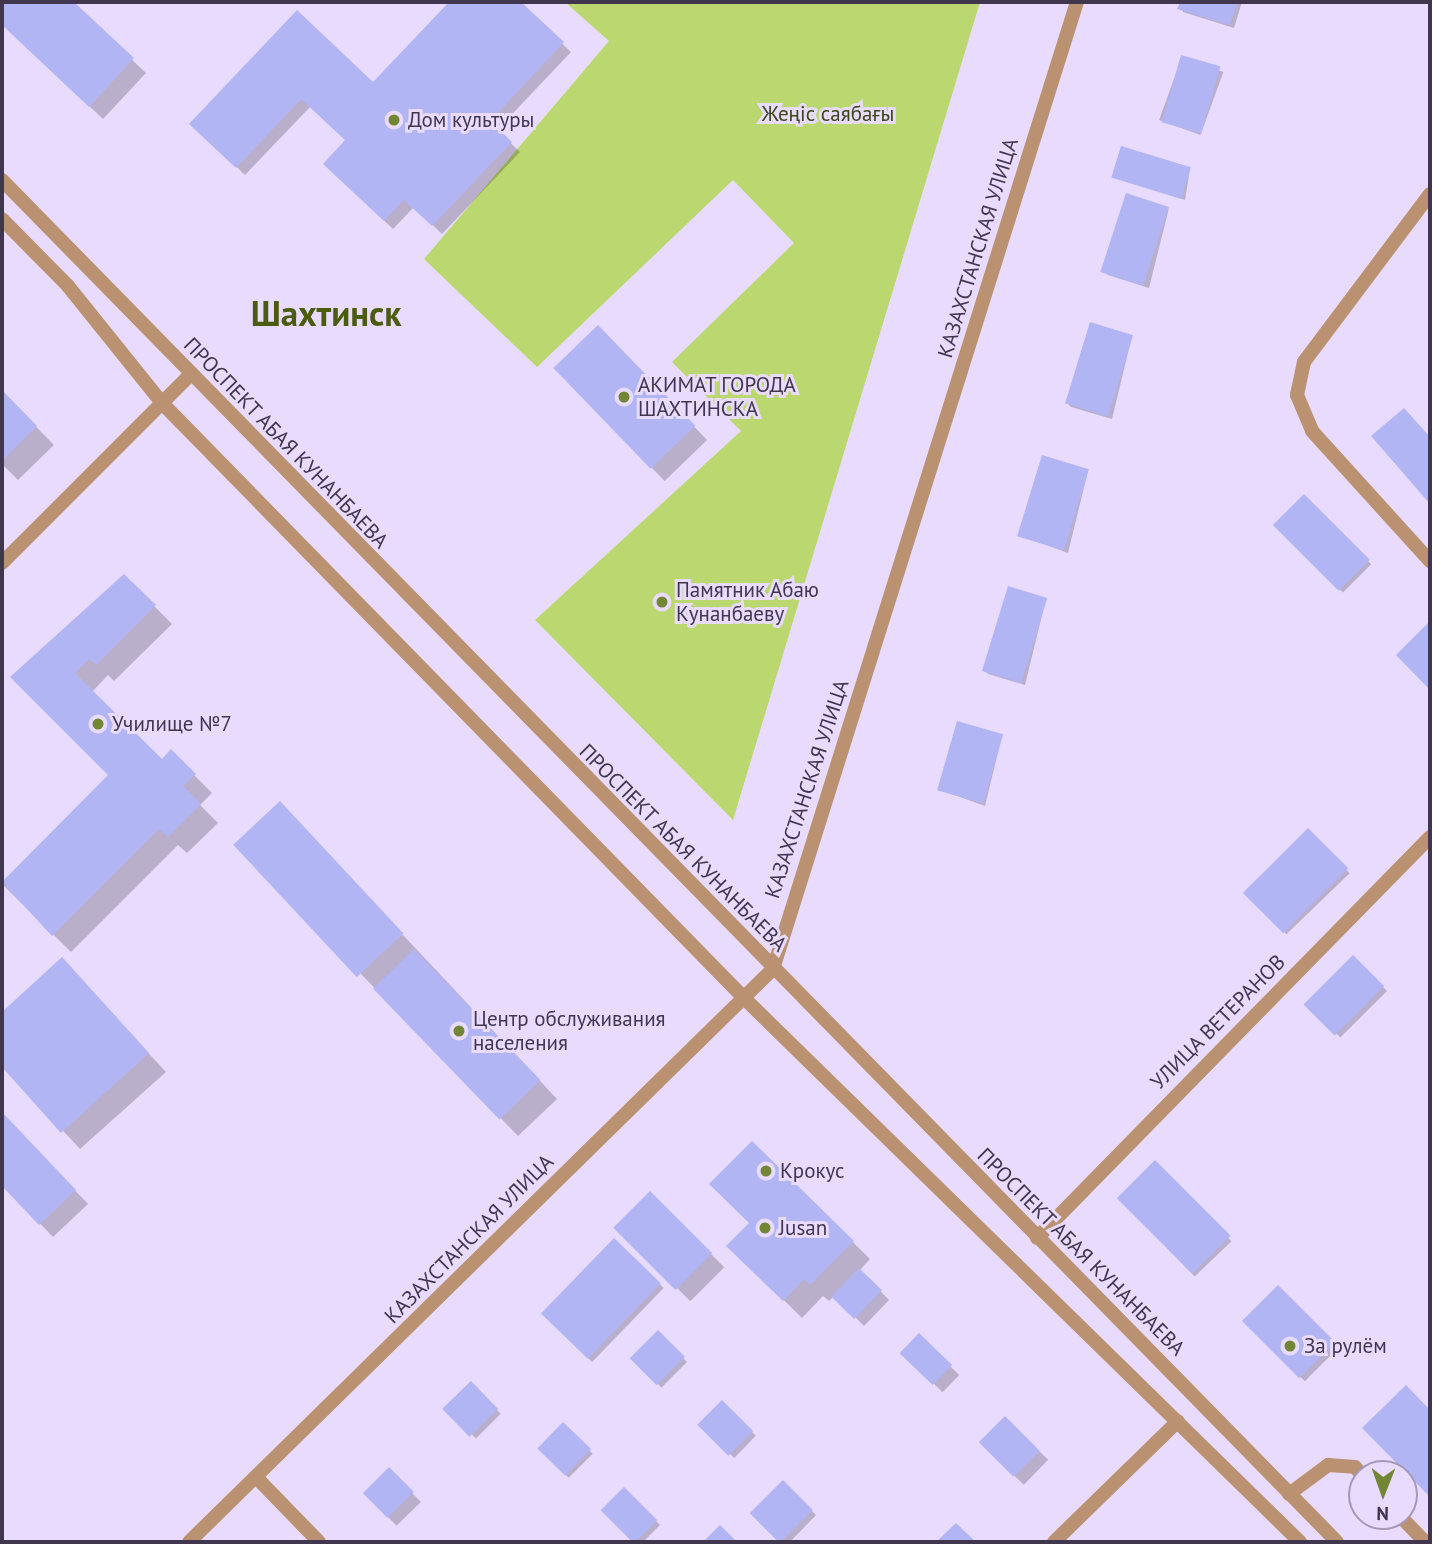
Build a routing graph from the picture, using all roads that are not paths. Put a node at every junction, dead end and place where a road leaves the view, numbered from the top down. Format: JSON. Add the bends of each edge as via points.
{"nodes":[{"id":1,"x":1077,"y":2,"type":"edge"},
{"id":2,"x":2,"y":180,"type":"edge"},
{"id":3,"x":1430,"y":194,"type":"edge"},
{"id":4,"x":2,"y":219,"type":"edge"},
{"id":5,"x":189,"y":376,"type":"junction"},
{"id":6,"x":162,"y":403,"type":"junction"},
{"id":7,"x":1430,"y":561,"type":"edge"},
{"id":8,"x":2,"y":563,"type":"edge"},
{"id":9,"x":1430,"y":837,"type":"edge"},
{"id":10,"x":773,"y":969,"type":"junction"},
{"id":11,"x":744,"y":998,"type":"junction"},
{"id":12,"x":1037,"y":1238,"type":"junction"},
{"id":13,"x":1178,"y":1421,"type":"junction"},
{"id":14,"x":1348,"y":1466,"type":"edge"},
{"id":15,"x":257,"y":1478,"type":"junction"},
{"id":16,"x":1289,"y":1494,"type":"junction"},
{"id":17,"x":189,"y":1542,"type":"edge"},
{"id":18,"x":319,"y":1542,"type":"edge"},
{"id":19,"x":1054,"y":1542,"type":"edge"},
{"id":20,"x":1300,"y":1542,"type":"edge"},
{"id":21,"x":1337,"y":1542,"type":"edge"}],
"edges":[{"from":1,"to":10,"type":"street","name":"КАЗАХСТАНСКАЯ УЛИЦА"},
{"from":2,"to":5,"type":"street","name":"ПРОСПЕКТ АБАЯ КУНАНБАЕВА","via":[[110,285]]},
{"from":3,"to":7,"type":"street","via":[[1304,362],[1297,395],[1312,431]]},
{"from":4,"to":6,"type":"street","via":[[68,286]]},
{"from":5,"to":6,"type":"street"},
{"from":5,"to":10,"type":"street","name":"ПРОСПЕКТ АБАЯ КУНАНБАЕВА"},
{"from":6,"to":8,"type":"street"},
{"from":6,"to":11,"type":"street"},
{"from":9,"to":12,"type":"street","name":"УЛИЦА ВЕТЕРАНОВ"},
{"from":10,"to":11,"type":"street","name":"КАЗАХСТАНСКАЯ УЛИЦА"},
{"from":10,"to":12,"type":"street","name":"ПРОСПЕКТ АБАЯ КУНАНБАЕВА"},
{"from":11,"to":13,"type":"street"},
{"from":11,"to":15,"type":"street","name":"КАЗАХСТАНСКАЯ УЛИЦА"},
{"from":12,"to":16,"type":"street","name":"ПРОСПЕКТ АБАЯ КУНАНБАЕВА"},
{"from":13,"to":19,"type":"street"},
{"from":13,"to":20,"type":"street"},
{"from":14,"to":16,"type":"street","via":[[1328,1465]]},
{"from":15,"to":17,"type":"street","name":"КАЗАХСТАНСКАЯ УЛИЦА"},
{"from":15,"to":18,"type":"street"},
{"from":16,"to":21,"type":"street","name":"ПРОСПЕКТ АБАЯ КУНАНБАЕВА"}]}
